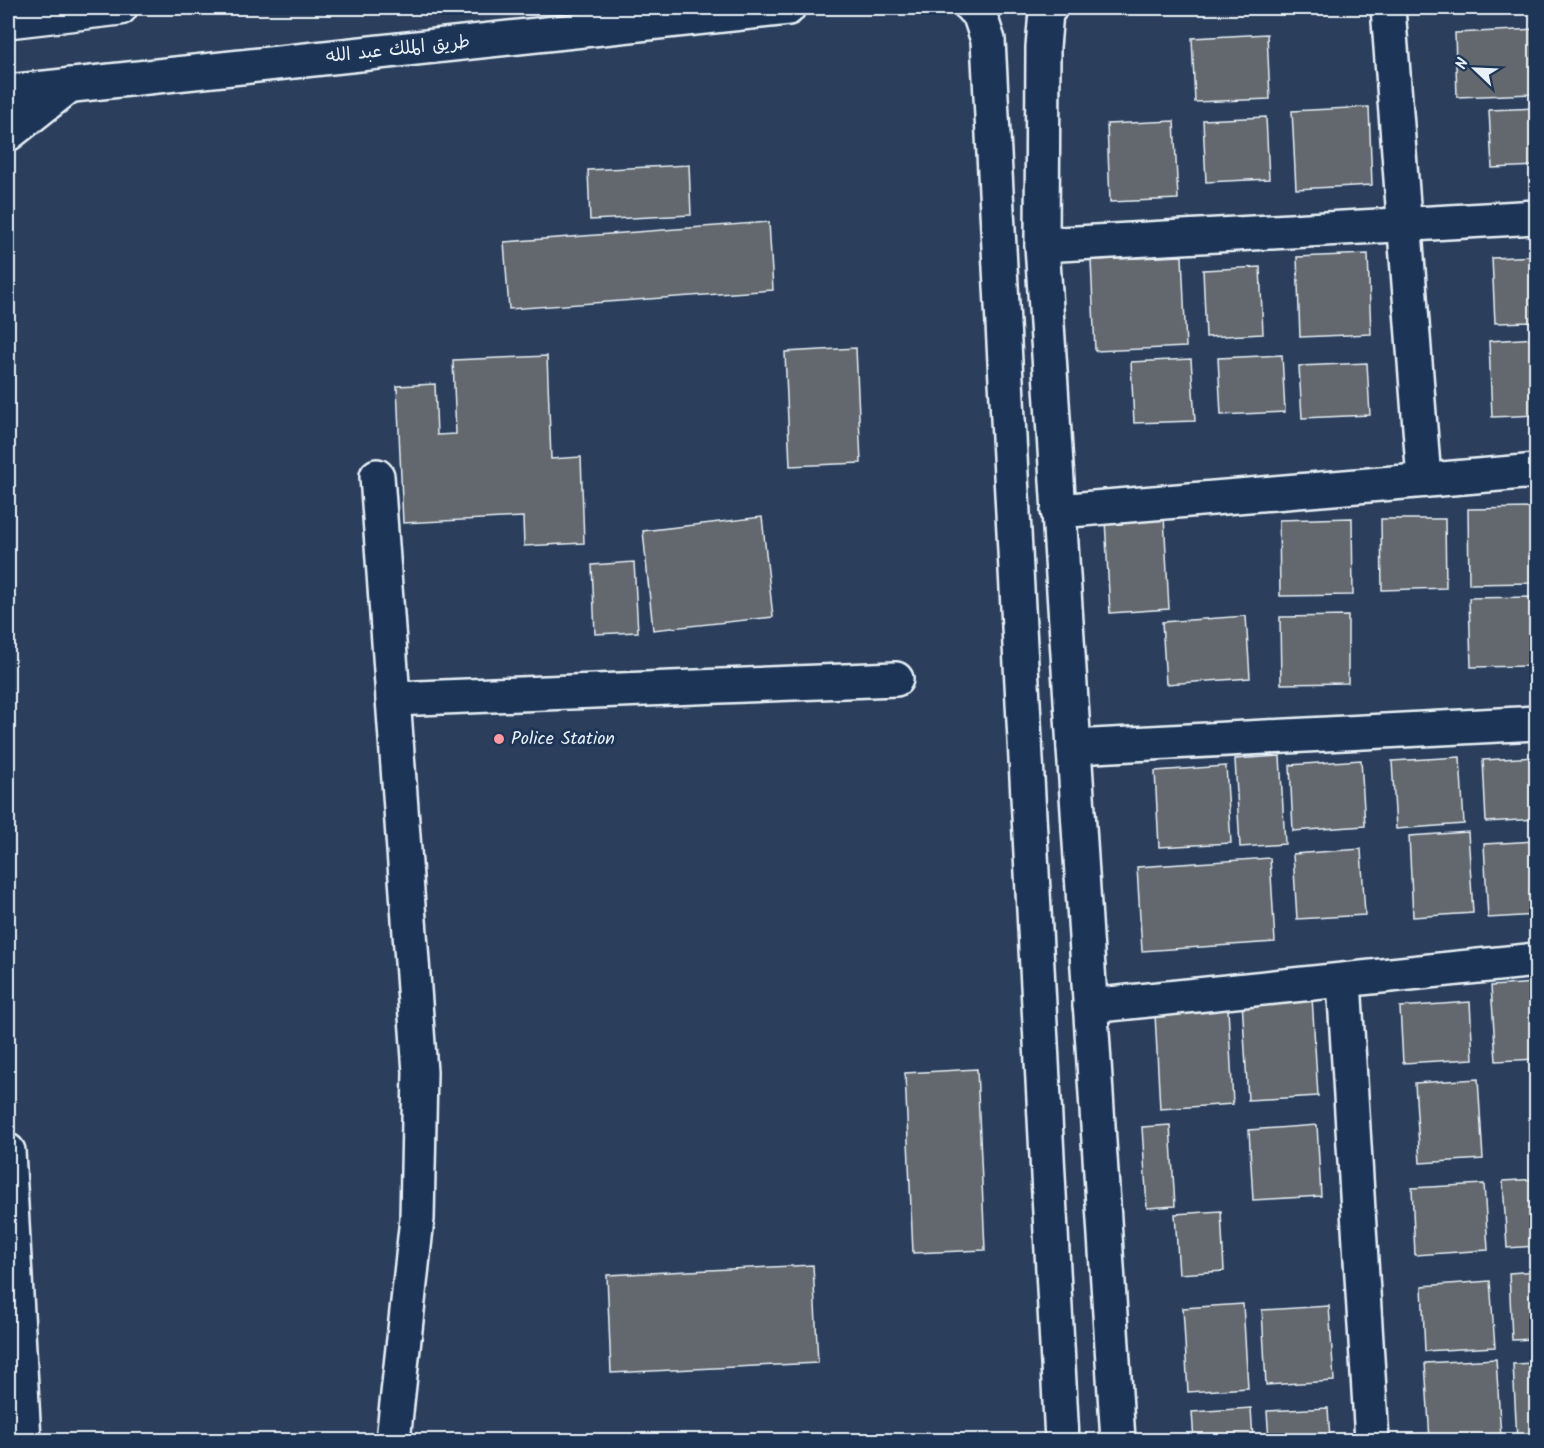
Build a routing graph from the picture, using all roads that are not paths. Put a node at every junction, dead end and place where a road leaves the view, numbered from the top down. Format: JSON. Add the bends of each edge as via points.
{"nodes":[{"id":1,"x":120,"y":8,"type":"edge"},
{"id":2,"x":723,"y":8,"type":"edge"},
{"id":3,"x":788,"y":8,"type":"edge"},
{"id":4,"x":972,"y":8,"type":"edge"},
{"id":5,"x":1050,"y":8,"type":"edge"},
{"id":6,"x":1388,"y":8,"type":"edge"},
{"id":7,"x":8,"y":21,"type":"edge"},
{"id":8,"x":624,"y":25,"type":"junction"},
{"id":9,"x":70,"y":85,"type":"junction"},
{"id":10,"x":8,"y":92,"type":"edge"},
{"id":11,"x":8,"y":134,"type":"edge"},
{"id":12,"x":1536,"y":217,"type":"edge"},
{"id":13,"x":1404,"y":224,"type":"junction"},
{"id":14,"x":1042,"y":245,"type":"junction"},
{"id":15,"x":1536,"y":471,"type":"edge"},
{"id":16,"x":377,"y":476,"type":"dead end"},
{"id":17,"x":1424,"y":480,"type":"junction"},
{"id":18,"x":1059,"y":511,"type":"junction"},
{"id":19,"x":896,"y":679,"type":"dead end"},
{"id":20,"x":393,"y":699,"type":"junction"},
{"id":21,"x":1536,"y":723,"type":"edge"},
{"id":22,"x":1074,"y":747,"type":"junction"},
{"id":23,"x":1536,"y":960,"type":"edge"},
{"id":24,"x":1344,"y":981,"type":"junction"},
{"id":25,"x":1090,"y":1006,"type":"junction"},
{"id":26,"x":8,"y":1150,"type":"edge"},
{"id":27,"x":24,"y":1440,"type":"edge"},
{"id":28,"x":393,"y":1440,"type":"edge"},
{"id":29,"x":1062,"y":1440,"type":"edge"},
{"id":30,"x":1118,"y":1440,"type":"edge"},
{"id":31,"x":1372,"y":1440,"type":"edge"}],
"edges":[{"from":1,"to":7,"type":"main road"},
{"from":2,"to":8,"type":"main road"},
{"from":3,"to":8,"type":"main road","name":"طريق الملك عبد الله"},
{"from":4,"to":29,"type":"main road","via":[[979,13],[988,40]]},
{"from":5,"to":14,"type":"main road","via":[[1046,12],[1043,47]]},
{"from":6,"to":13,"type":"main road"},
{"from":8,"to":9,"type":"main road","name":"طريق الملك عبد الله"},
{"from":9,"to":10,"type":"main road","name":"طريق الملك عبد الله"},
{"from":9,"to":11,"type":"main road"},
{"from":12,"to":13,"type":"main road"},
{"from":13,"to":14,"type":"main road"},
{"from":13,"to":17,"type":"main road"},
{"from":14,"to":18,"type":"main road"},
{"from":15,"to":17,"type":"main road"},
{"from":16,"to":20,"type":"main road"},
{"from":17,"to":18,"type":"main road"},
{"from":18,"to":22,"type":"main road"},
{"from":19,"to":20,"type":"main road"},
{"from":20,"to":28,"type":"main road","via":[[420,1072],[417,1219]]},
{"from":21,"to":22,"type":"main road"},
{"from":22,"to":25,"type":"main road"},
{"from":23,"to":24,"type":"main road"},
{"from":24,"to":25,"type":"main road"},
{"from":24,"to":31,"type":"main road"},
{"from":25,"to":30,"type":"main road"},
{"from":26,"to":27,"type":"main road"}]}
